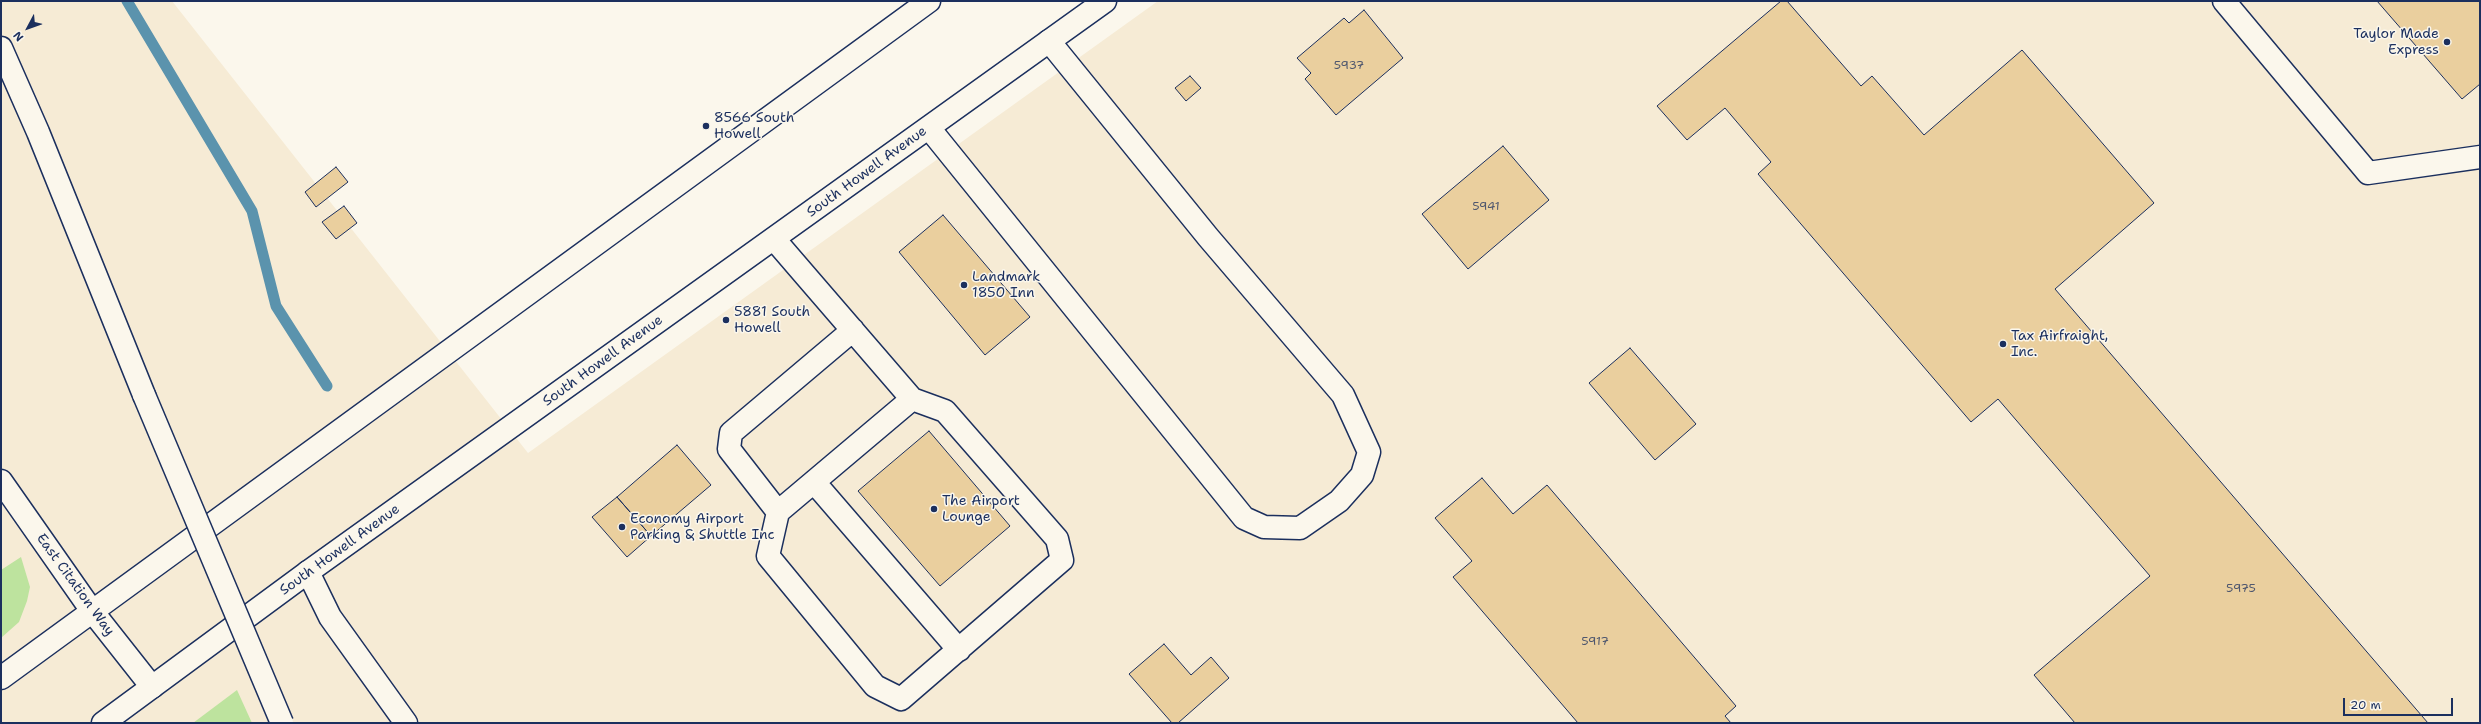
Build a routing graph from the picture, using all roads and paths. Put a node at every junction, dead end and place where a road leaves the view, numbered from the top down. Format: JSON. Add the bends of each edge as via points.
{"nodes":[{"id":1,"x":929,"y":1,"type":"edge"},
{"id":2,"x":1105,"y":1,"type":"edge"},
{"id":3,"x":2224,"y":1,"type":"edge"},
{"id":4,"x":1049,"y":41,"type":"junction"},
{"id":5,"x":1,"y":48,"type":"edge"},
{"id":6,"x":929,"y":128,"type":"junction"},
{"id":7,"x":2480,"y":157,"type":"edge"},
{"id":8,"x":774,"y":238,"type":"junction"},
{"id":9,"x":852,"y":330,"type":"junction"},
{"id":10,"x":912,"y":399,"type":"junction"},
{"id":11,"x":1,"y":481,"type":"edge"},
{"id":12,"x":814,"y":482,"type":"junction"},
{"id":13,"x":778,"y":512,"type":"junction"},
{"id":14,"x":308,"y":572,"type":"junction"},
{"id":15,"x":92,"y":611,"type":"junction"},
{"id":16,"x":959,"y":650,"type":"junction"},
{"id":17,"x":1,"y":678,"type":"edge"},
{"id":18,"x":152,"y":687,"type":"junction"},
{"id":19,"x":103,"y":723,"type":"edge"},
{"id":20,"x":282,"y":723,"type":"edge"},
{"id":21,"x":406,"y":723,"type":"edge"}],
"edges":[{"from":1,"to":15,"type":"main road"},
{"from":2,"to":4,"type":"main road","name":"South Howell Avenue"},
{"from":3,"to":7,"type":"main road","via":[[2368,173]]},
{"from":4,"to":6,"type":"main road","name":"South Howell Avenue"},
{"from":4,"to":6,"type":"main road","via":[[1208,237],[1343,395],[1369,452],[1362,475],[1339,500],[1300,528],[1264,527],[1244,518]]},
{"from":5,"to":20,"type":"main road","bridge":true},
{"from":6,"to":8,"type":"main road","name":"South Howell Avenue"},
{"from":8,"to":9,"type":"main road"},
{"from":8,"to":14,"type":"main road","name":"South Howell Avenue"},
{"from":9,"to":10,"type":"main road"},
{"from":9,"to":13,"type":"main road","via":[[731,433],[729,449]]},
{"from":10,"to":12,"type":"main road"},
{"from":10,"to":16,"type":"main road","via":[[945,411],[1057,539],[1062,560]]},
{"from":11,"to":15,"type":"main road","name":"East Citation Way"},
{"from":12,"to":13,"type":"main road"},
{"from":12,"to":16,"type":"main road"},
{"from":13,"to":16,"type":"main road","via":[[768,556],[875,686],[901,699]]},
{"from":14,"to":18,"type":"main road","name":"South Howell Avenue"},
{"from":14,"to":21,"type":"main road","via":[[330,617]]},
{"from":15,"to":17,"type":"main road"},
{"from":15,"to":18,"type":"main road","name":"East Citation Way"},
{"from":18,"to":19,"type":"main road","name":"South Howell Avenue"}]}
